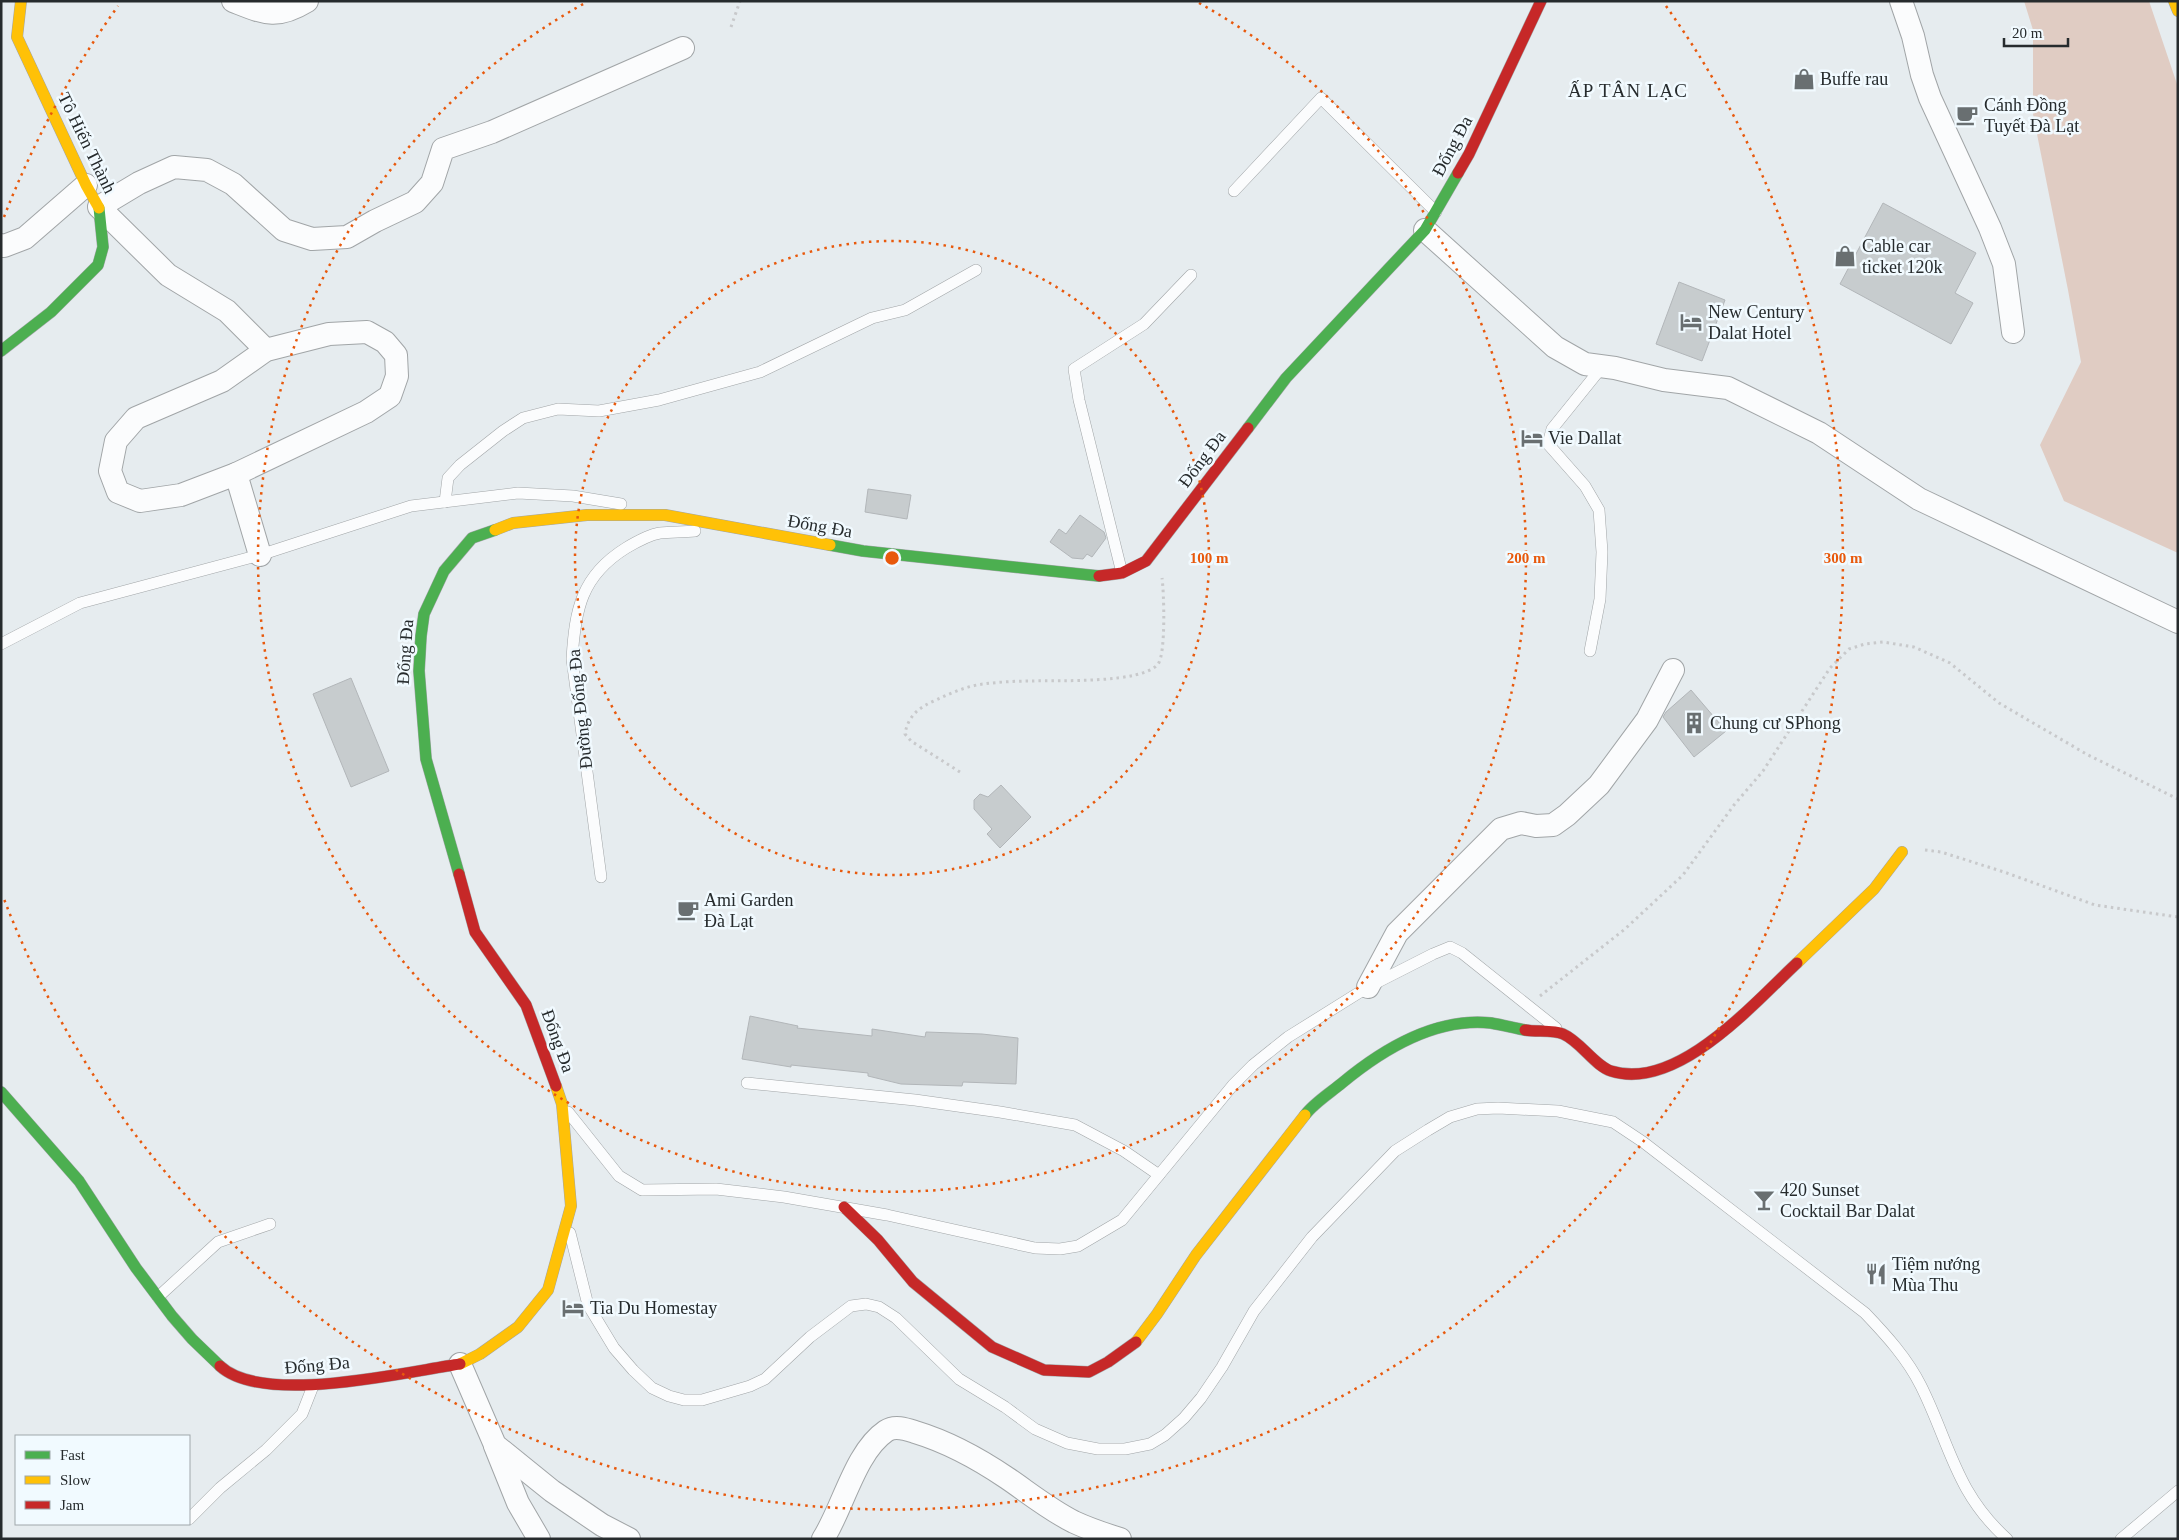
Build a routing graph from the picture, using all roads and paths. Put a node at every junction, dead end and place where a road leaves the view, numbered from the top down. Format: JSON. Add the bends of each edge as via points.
{"nodes":[{"id":1,"x":21,"y":1,"type":"edge"},
{"id":2,"x":233,"y":1,"type":"edge"},
{"id":3,"x":307,"y":1,"type":"edge"},
{"id":4,"x":740,"y":1,"type":"edge"},
{"id":5,"x":1541,"y":1,"type":"edge"},
{"id":6,"x":1901,"y":1,"type":"edge"},
{"id":7,"x":2174,"y":1,"type":"edge"},
{"id":8,"x":2178,"y":11,"type":"edge"},
{"id":9,"x":731,"y":26,"type":"dead end"},
{"id":10,"x":9,"y":33,"type":"edge"},
{"id":11,"x":682,"y":48,"type":"dead end"},
{"id":12,"x":86,"y":185,"type":"junction"},
{"id":13,"x":1234,"y":191,"type":"dead end"},
{"id":14,"x":99,"y":207,"type":"junction"},
{"id":15,"x":1431,"y":221,"type":"junction"},
{"id":16,"x":1,"y":245,"type":"edge"},
{"id":17,"x":976,"y":270,"type":"dead end"},
{"id":18,"x":1191,"y":275,"type":"dead end"},
{"id":19,"x":2014,"y":332,"type":"dead end"},
{"id":20,"x":266,"y":350,"type":"junction"},
{"id":21,"x":1,"y":351,"type":"edge"},
{"id":22,"x":1602,"y":367,"type":"junction"},
{"id":23,"x":236,"y":474,"type":"junction"},
{"id":24,"x":445,"y":502,"type":"junction"},
{"id":25,"x":665,"y":514,"type":"junction"},
{"id":26,"x":731,"y":527,"type":"junction"},
{"id":27,"x":260,"y":555,"type":"junction"},
{"id":28,"x":1151,"y":555,"type":"junction"},
{"id":29,"x":1122,"y":573,"type":"junction"},
{"id":30,"x":2178,"y":622,"type":"edge"},
{"id":31,"x":1,"y":644,"type":"edge"},
{"id":32,"x":1590,"y":651,"type":"dead end"},
{"id":33,"x":1673,"y":670,"type":"dead end"},
{"id":34,"x":960,"y":772,"type":"dead end"},
{"id":35,"x":2178,"y":799,"type":"edge"},
{"id":36,"x":1902,"y":852,"type":"joint"},
{"id":37,"x":601,"y":877,"type":"dead end"},
{"id":38,"x":2178,"y":917,"type":"edge"},
{"id":39,"x":1368,"y":987,"type":"junction"},
{"id":40,"x":1527,"y":1005,"type":"junction"},
{"id":41,"x":1563,"y":1034,"type":"junction"},
{"id":42,"x":747,"y":1083,"type":"dead end"},
{"id":43,"x":1,"y":1092,"type":"edge"},
{"id":44,"x":562,"y":1104,"type":"junction"},
{"id":45,"x":1159,"y":1175,"type":"junction"},
{"id":46,"x":844,"y":1207,"type":"junction"},
{"id":47,"x":567,"y":1221,"type":"junction"},
{"id":48,"x":270,"y":1224,"type":"dead end"},
{"id":49,"x":158,"y":1297,"type":"junction"},
{"id":50,"x":460,"y":1364,"type":"junction"},
{"id":51,"x":314,"y":1384,"type":"junction"},
{"id":52,"x":495,"y":1445,"type":"junction"},
{"id":53,"x":2178,"y":1492,"type":"edge"},
{"id":54,"x":190,"y":1519,"type":"edge"},
{"id":55,"x":539,"y":1539,"type":"edge"},
{"id":56,"x":629,"y":1539,"type":"edge"},
{"id":57,"x":824,"y":1539,"type":"edge"},
{"id":58,"x":1120,"y":1539,"type":"edge"},
{"id":59,"x":2007,"y":1539,"type":"edge"},
{"id":60,"x":2121,"y":1539,"type":"edge"}],
"edges":[{"from":1,"to":10,"type":"street","name":"Tô Hiến Thành"},
{"from":2,"to":3,"type":"street","via":[[268,14],[293,10]]},
{"from":4,"to":9,"type":"path"},
{"from":5,"to":15,"type":"street","name":"Đống Đa","via":[[1469,154]]},
{"from":6,"to":19,"type":"street","via":[[1930,98],[2004,264]]},
{"from":7,"to":8,"type":"street"},
{"from":10,"to":12,"type":"street","name":"Tô Hiến Thành"},
{"from":11,"to":14,"type":"street","via":[[492,132],[444,149],[432,183],[415,202],[347,237],[312,239],[284,230],[233,184],[207,170],[174,167],[139,182]]},
{"from":12,"to":14,"type":"street","name":"Tô Hiến Thành"},
{"from":12,"to":16,"type":"street","via":[[25,238]]},
{"from":13,"to":15,"type":"lane","via":[[1321,98]]},
{"from":14,"to":20,"type":"street","via":[[168,275],[227,311]]},
{"from":14,"to":21,"type":"street","name":"Tô Hiến Thành","via":[[103,247],[98,265],[51,312]]},
{"from":15,"to":22,"type":"street","via":[[1555,347],[1586,364]]},
{"from":15,"to":28,"type":"street","name":"Đống Đa","via":[[1286,378]]},
{"from":17,"to":24,"type":"lane","via":[[904,310],[872,318],[760,372],[659,400],[599,410],[558,408],[524,418],[460,465],[448,478]]},
{"from":18,"to":29,"type":"lane","via":[[1144,324],[1074,369]]},
{"from":20,"to":23,"type":"street","via":[[222,382],[136,418],[116,442],[110,471],[118,492],[140,501],[181,495]]},
{"from":20,"to":23,"type":"street","via":[[329,334],[367,332],[385,342],[396,355],[397,376],[390,396],[366,412]]},
{"from":22,"to":30,"type":"street","via":[[1664,380],[1728,388],[1818,433],[1919,499]]},
{"from":22,"to":32,"type":"lane","via":[[1552,429],[1548,444],[1585,486],[1600,510],[1600,599]]},
{"from":23,"to":27,"type":"street"},
{"from":24,"to":25,"type":"lane","via":[[518,493],[610,502]]},
{"from":24,"to":27,"type":"lane","via":[[411,506]]},
{"from":25,"to":26,"type":"street","name":"Đống Đa"},
{"from":25,"to":44,"type":"street","name":"Đống Đa","via":[[543,519],[513,523],[472,538],[444,571],[424,614],[419,671],[426,759],[475,932],[526,1005]]},
{"from":26,"to":29,"type":"street","name":"Đống Đa","via":[[862,551],[1096,576]]},
{"from":26,"to":37,"type":"lane","name":"Đường Đống Đa","via":[[659,533],[639,540],[595,573],[580,600],[572,659]]},
{"from":27,"to":31,"type":"lane","via":[[80,603]]},
{"from":28,"to":29,"type":"street","name":"Đống Đa"},
{"from":28,"to":34,"type":"path","via":[[1162,579],[1164,648],[1158,664],[1148,671],[1114,679],[981,685],[952,692],[929,703],[915,712],[907,723],[905,734]]},
{"from":33,"to":39,"type":"street","via":[[1647,720],[1598,785],[1553,825],[1521,823],[1501,829],[1397,933]]},
{"from":35,"to":40,"type":"path","via":[[2088,755],[1999,703],[1950,663],[1914,647],[1882,642],[1849,649],[1830,668],[1763,772],[1682,875],[1625,929]]},
{"from":36,"to":38,"type":"path","via":[[1918,849],[1941,852],[2095,905]]},
{"from":36,"to":41,"type":"street","via":[[1874,889],[1735,1022],[1692,1055],[1673,1065],[1637,1075],[1610,1071]]},
{"from":39,"to":40,"type":"lane","via":[[1450,947]]},
{"from":39,"to":45,"type":"lane","via":[[1288,1037],[1253,1065],[1200,1123]]},
{"from":40,"to":41,"type":"lane"},
{"from":41,"to":46,"type":"street","via":[[1490,1023],[1453,1025],[1423,1032],[1356,1071],[1308,1111],[1285,1139],[1196,1255],[1134,1344],[1089,1372],[1044,1370],[992,1346],[913,1282],[878,1240]]},
{"from":42,"to":45,"type":"lane","via":[[915,1100],[1074,1125],[1124,1151]]},
{"from":43,"to":49,"type":"street","name":"Đống Đa","via":[[79,1181]]},
{"from":44,"to":46,"type":"lane","via":[[619,1176],[642,1190],[716,1189]]},
{"from":44,"to":47,"type":"street","name":"Đống Đa","via":[[571,1206]]},
{"from":45,"to":46,"type":"lane","via":[[1122,1220],[1078,1246],[1060,1249],[1035,1248]]},
{"from":47,"to":50,"type":"street","name":"Đống Đa","via":[[543,1296],[518,1327]]},
{"from":47,"to":59,"type":"lane","via":[[588,1305],[614,1348],[633,1370],[652,1388],[669,1396],[702,1400],[765,1379],[810,1337],[852,1306],[866,1304],[879,1307],[896,1318],[959,1378],[1036,1429],[1067,1443],[1125,1450],[1150,1444],[1184,1418],[1222,1367],[1254,1311],[1278,1278],[1395,1151],[1450,1117],[1477,1109],[1558,1111],[1613,1122],[1865,1313],[1886,1335],[1921,1386],[1968,1493]]},
{"from":48,"to":49,"type":"lane","via":[[218,1242]]},
{"from":49,"to":51,"type":"street","name":"Đống Đa","via":[[192,1340],[229,1374],[251,1382],[280,1386]]},
{"from":50,"to":51,"type":"street","name":"Đống Đa"},
{"from":50,"to":52,"type":"street"},
{"from":51,"to":54,"type":"lane","via":[[302,1414]]},
{"from":52,"to":55,"type":"street","via":[[518,1503]]},
{"from":52,"to":56,"type":"street","via":[[552,1491]]},
{"from":53,"to":60,"type":"lane"},
{"from":57,"to":58,"type":"street","via":[[850,1480],[870,1448],[887,1430],[903,1428],[936,1438],[1074,1522]]}]}
